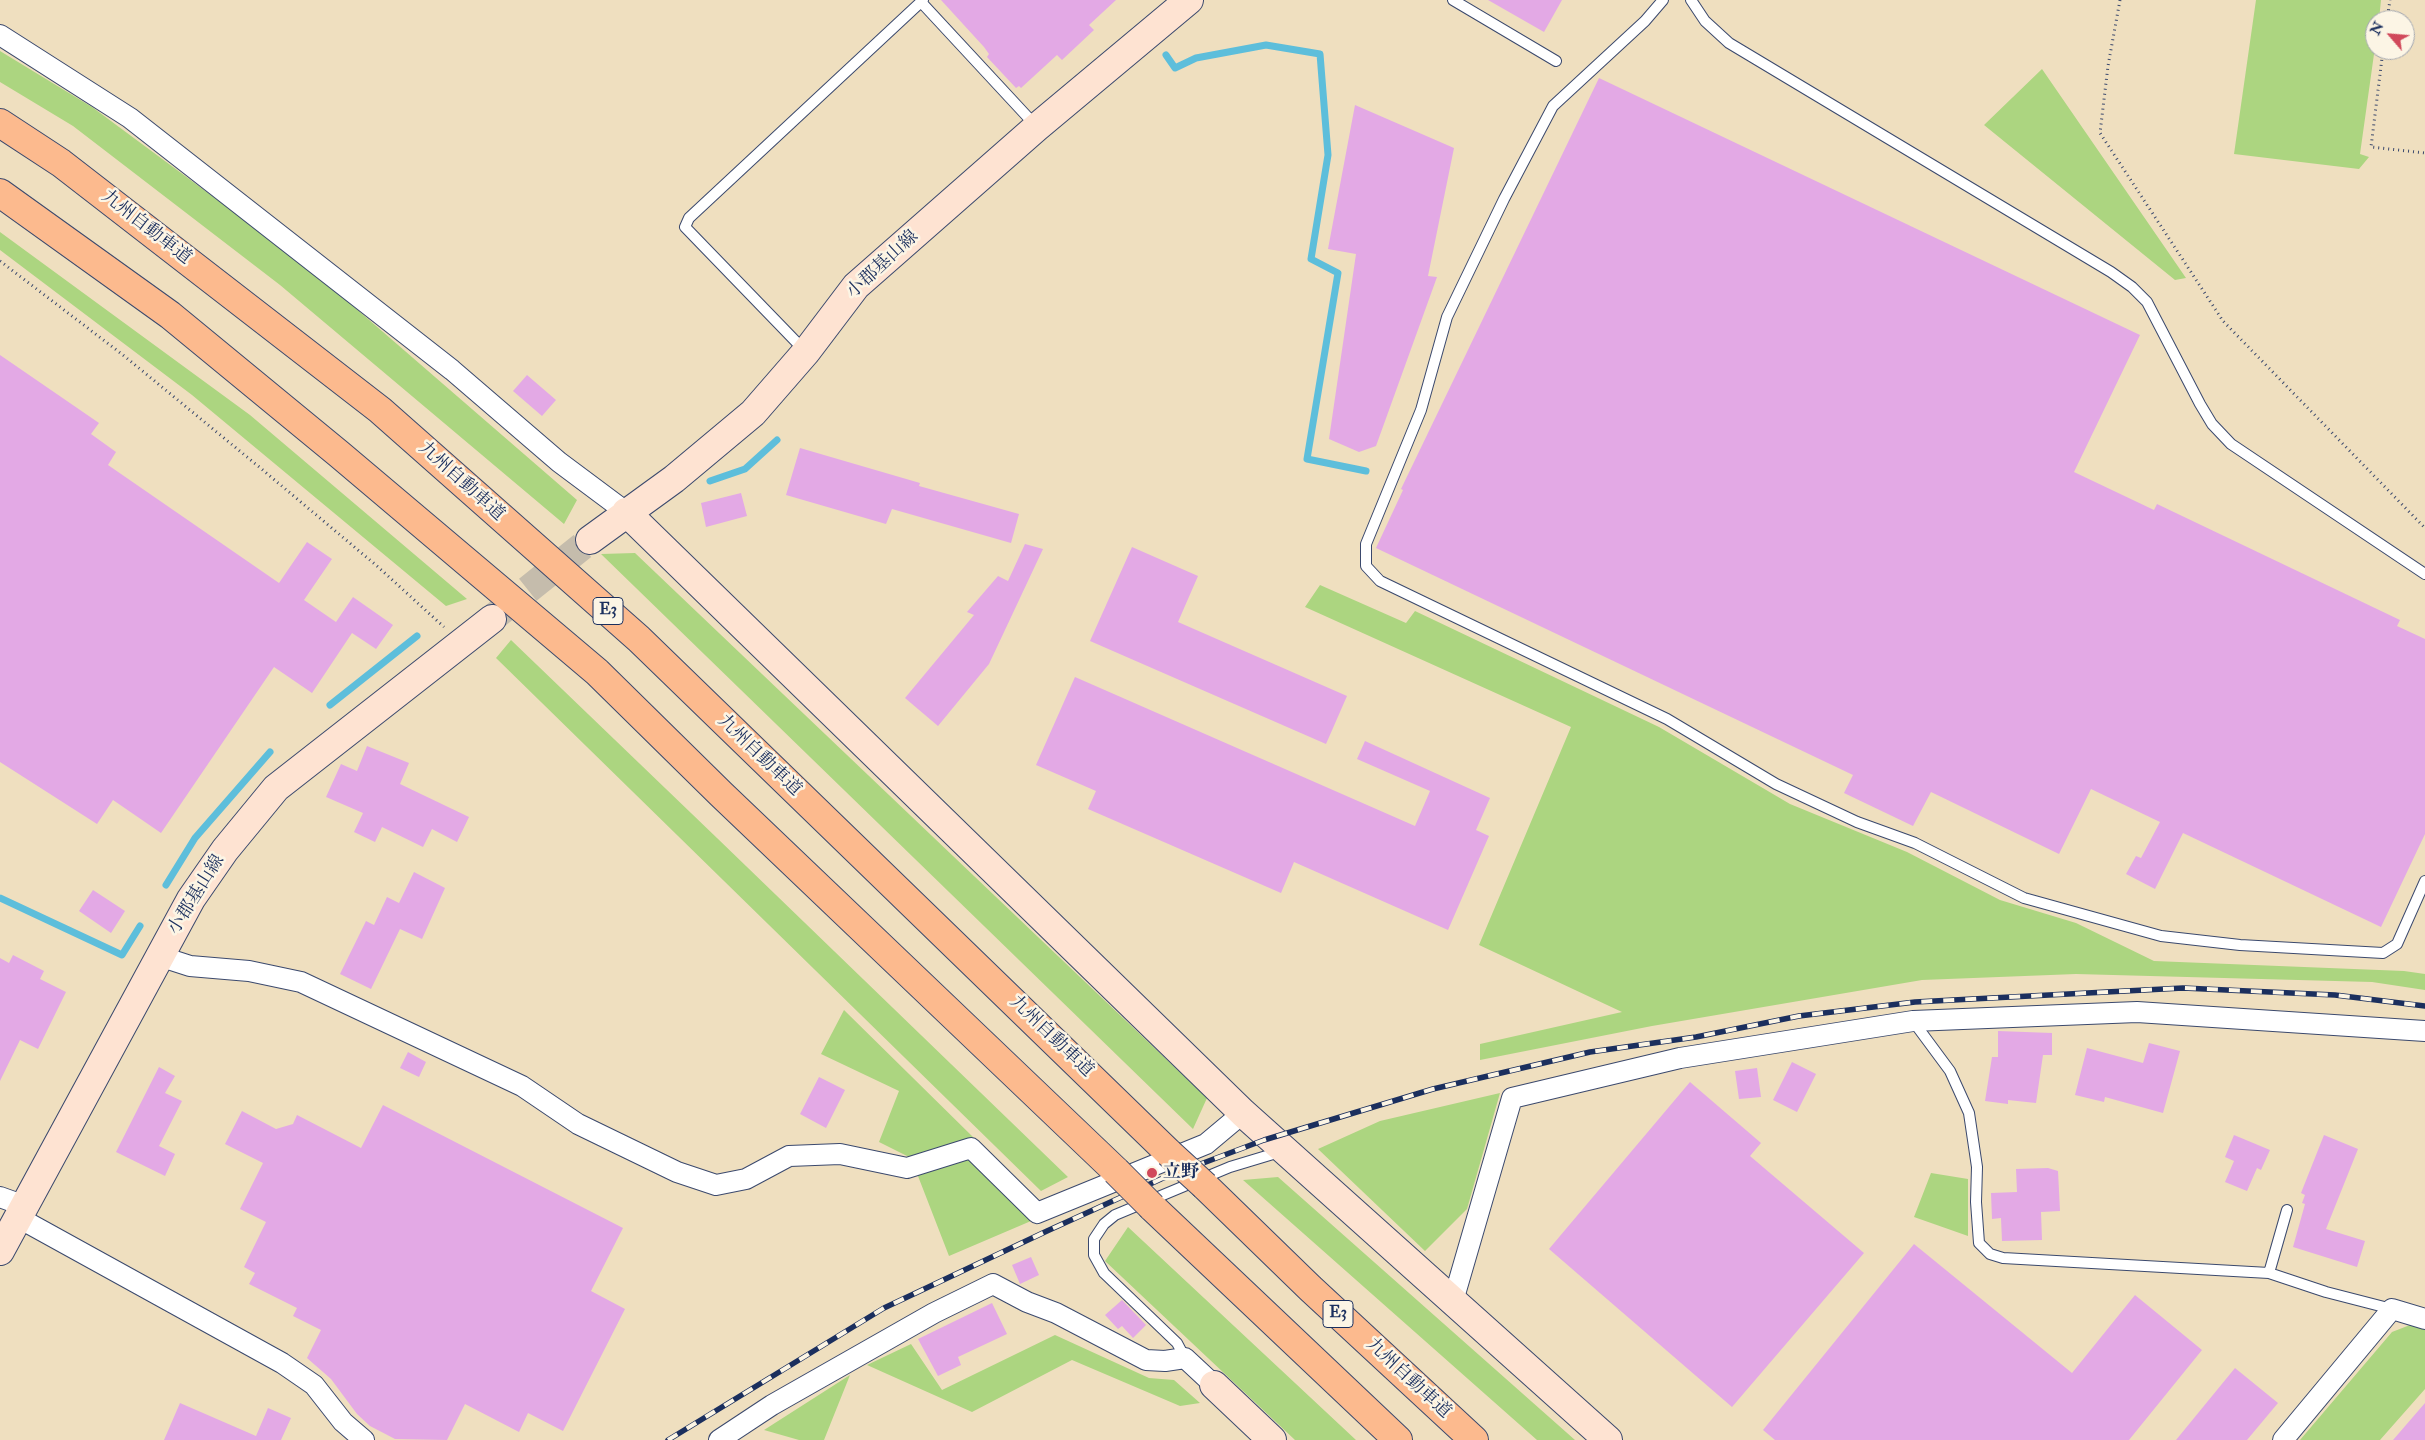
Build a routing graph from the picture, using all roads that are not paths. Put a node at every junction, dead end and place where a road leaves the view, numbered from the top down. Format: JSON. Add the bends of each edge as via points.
{"nodes":[{"id":1,"x":1453,"y":0,"type":"edge"},
{"id":2,"x":1664,"y":0,"type":"edge"},
{"id":3,"x":1692,"y":0,"type":"edge"},
{"id":4,"x":922,"y":1,"type":"edge"},
{"id":5,"x":1181,"y":2,"type":"edge"},
{"id":6,"x":0,"y":35,"type":"edge"},
{"id":7,"x":1556,"y":61,"type":"dead end"},
{"id":8,"x":0,"y":123,"type":"edge"},
{"id":9,"x":1037,"y":127,"type":"junction"},
{"id":10,"x":0,"y":193,"type":"edge"},
{"id":11,"x":806,"y":352,"type":"junction"},
{"id":12,"x":626,"y":512,"type":"junction"},
{"id":13,"x":590,"y":540,"type":"tunnel mouth"},
{"id":14,"x":2425,"y":574,"type":"edge"},
{"id":15,"x":492,"y":619,"type":"tunnel mouth"},
{"id":16,"x":2425,"y":881,"type":"edge"},
{"id":17,"x":159,"y":956,"type":"junction"},
{"id":18,"x":1913,"y":1022,"type":"junction"},
{"id":19,"x":2425,"y":1031,"type":"edge"},
{"id":20,"x":1243,"y":1113,"type":"junction"},
{"id":21,"x":1285,"y":1150,"type":"junction"},
{"id":22,"x":0,"y":1197,"type":"edge"},
{"id":23,"x":2287,"y":1210,"type":"dead end"},
{"id":24,"x":22,"y":1212,"type":"junction"},
{"id":25,"x":0,"y":1252,"type":"edge"},
{"id":26,"x":2268,"y":1273,"type":"junction"},
{"id":27,"x":1453,"y":1301,"type":"junction"},
{"id":28,"x":2392,"y":1310,"type":"junction"},
{"id":29,"x":2425,"y":1320,"type":"edge"},
{"id":30,"x":1185,"y":1358,"type":"junction"},
{"id":31,"x":1214,"y":1385,"type":"joint"},
{"id":32,"x":364,"y":1440,"type":"edge"},
{"id":33,"x":719,"y":1440,"type":"edge"},
{"id":34,"x":1272,"y":1440,"type":"edge"},
{"id":35,"x":1398,"y":1440,"type":"edge"},
{"id":36,"x":1474,"y":1440,"type":"edge"},
{"id":37,"x":1608,"y":1440,"type":"edge"},
{"id":38,"x":2283,"y":1440,"type":"edge"}],
"edges":[{"from":1,"to":7,"type":"lane"},
{"from":2,"to":16,"type":"lane","via":[[1645,22],[1553,106],[1504,199],[1448,317],[1421,410],[1366,544],[1366,566],[1380,581],[1668,719],[1776,784],[1857,822],[1915,843],[2024,898],[2161,936],[2240,945],[2383,953],[2397,944]]},
{"from":3,"to":14,"type":"lane","via":[[1705,21],[1729,43],[2132,287],[2147,302],[2212,424],[2231,444]]},
{"from":4,"to":9,"type":"lane"},
{"from":4,"to":11,"type":"lane","via":[[689,218],[685,227]]},
{"from":5,"to":9,"type":"main road","name":"小郡基山線"},
{"from":6,"to":12,"type":"street","via":[[130,118],[429,352],[559,462]]},
{"from":8,"to":36,"type":"highway","name":"九州自動車道","number":"E3","bridge":true,"via":[[61,163],[380,410],[639,639],[1169,1153]]},
{"from":9,"to":11,"type":"main road","name":"小郡基山線","via":[[856,286]]},
{"from":10,"to":35,"type":"highway","bridge":true,"via":[[170,315],[597,672]]},
{"from":11,"to":12,"type":"main road","name":"小郡基山線","via":[[753,413],[674,479]]},
{"from":12,"to":13,"type":"main road","name":"小郡基山線"},
{"from":12,"to":20,"type":"main road"},
{"from":15,"to":17,"type":"main road","name":"小郡基山線","via":[[276,788],[191,898]]},
{"from":17,"to":20,"type":"street","via":[[190,966],[249,971],[301,982],[522,1086],[578,1124],[677,1172],[716,1185],[746,1180],[789,1156],[840,1154],[907,1168],[971,1148],[1037,1214],[1206,1144]]},
{"from":17,"to":24,"type":"main road","name":"小郡基山線"},
{"from":18,"to":19,"type":"street","via":[[2137,1012]]},
{"from":18,"to":26,"type":"lane","via":[[1950,1071],[1969,1113],[1977,1167],[1979,1243],[1990,1254],[2002,1258]]},
{"from":18,"to":27,"type":"street","via":[[1680,1058],[1512,1098]]},
{"from":20,"to":21,"type":"main road"},
{"from":21,"to":27,"type":"main road"},
{"from":21,"to":30,"type":"lane","via":[[1230,1168],[1115,1215],[1104,1224],[1094,1240],[1094,1254],[1104,1273],[1177,1343]]},
{"from":22,"to":24,"type":"street"},
{"from":23,"to":26,"type":"lane"},
{"from":24,"to":25,"type":"main road","name":"小郡基山線"},
{"from":24,"to":32,"type":"street","via":[[282,1363],[314,1385],[343,1422]]},
{"from":26,"to":28,"type":"lane"},
{"from":27,"to":37,"type":"main road"},
{"from":28,"to":29,"type":"street"},
{"from":28,"to":38,"type":"street"},
{"from":30,"to":31,"type":"street"},
{"from":30,"to":33,"type":"street","via":[[1146,1360],[993,1284],[857,1356]]},
{"from":31,"to":34,"type":"main road"}]}
